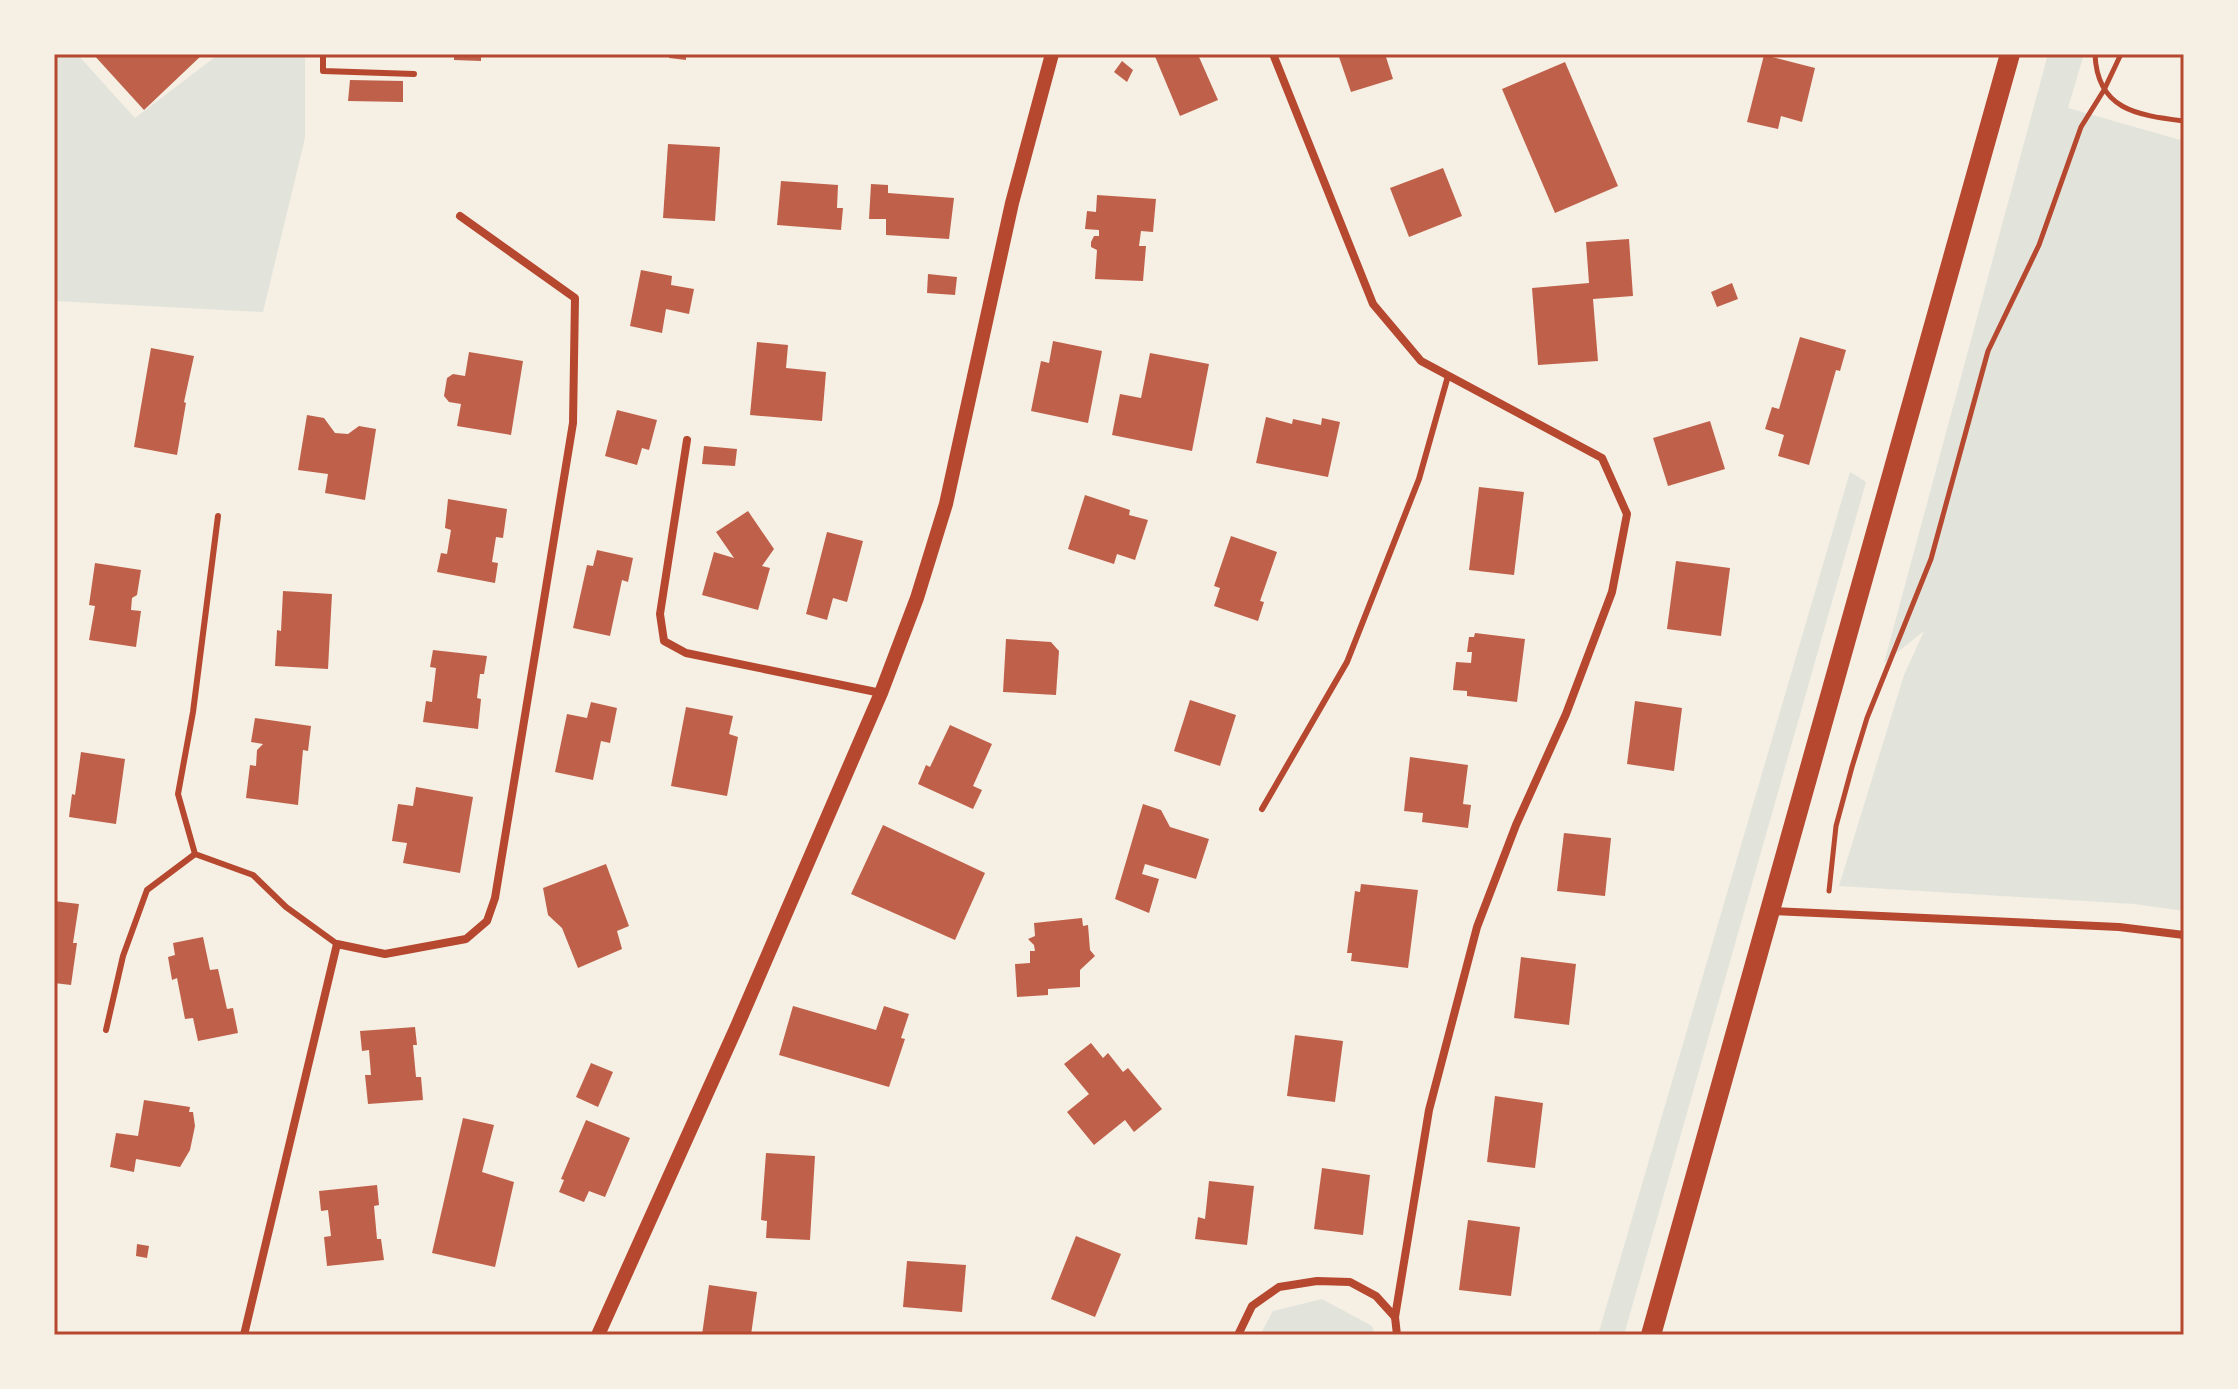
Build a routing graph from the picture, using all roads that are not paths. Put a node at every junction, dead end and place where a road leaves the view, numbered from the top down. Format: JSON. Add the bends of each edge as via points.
{"nodes":[{"id":1,"x":323,"y":54,"type":"edge"},
{"id":2,"x":1052,"y":54,"type":"edge"},
{"id":3,"x":1273,"y":54,"type":"edge"},
{"id":4,"x":2010,"y":54,"type":"edge"},
{"id":5,"x":414,"y":74,"type":"dead end"},
{"id":6,"x":460,"y":216,"type":"dead end"},
{"id":7,"x":1448,"y":376,"type":"junction"},
{"id":8,"x":687,"y":440,"type":"dead end"},
{"id":9,"x":218,"y":516,"type":"dead end"},
{"id":10,"x":881,"y":693,"type":"junction"},
{"id":11,"x":1262,"y":809,"type":"dead end"},
{"id":12,"x":195,"y":854,"type":"junction"},
{"id":13,"x":1770,"y":911,"type":"junction"},
{"id":14,"x":2184,"y":935,"type":"edge"},
{"id":15,"x":337,"y":944,"type":"junction"},
{"id":16,"x":106,"y":1030,"type":"dead end"},
{"id":17,"x":1395,"y":1317,"type":"junction"},
{"id":18,"x":244,"y":1335,"type":"edge"},
{"id":19,"x":598,"y":1335,"type":"edge"},
{"id":20,"x":1238,"y":1335,"type":"edge"},
{"id":21,"x":1397,"y":1335,"type":"edge"},
{"id":22,"x":1651,"y":1335,"type":"edge"}],
"edges":[{"from":1,"to":5,"type":"lane","via":[[323,71]]},
{"from":2,"to":10,"type":"street","via":[[1009,216],[946,504]]},
{"from":3,"to":7,"type":"street","via":[[1373,304],[1421,361]]},
{"from":4,"to":13,"type":"main road"},
{"from":6,"to":15,"type":"street","via":[[575,298],[573,423],[512,803],[491,910],[487,921],[466,939],[385,954]]},
{"from":7,"to":11,"type":"lane","via":[[1419,479],[1347,662]]},
{"from":7,"to":17,"type":"street","via":[[1602,458],[1627,514],[1612,592],[1477,927],[1429,1110]]},
{"from":8,"to":10,"type":"street","via":[[660,614],[664,641],[686,653]]},
{"from":9,"to":12,"type":"lane","via":[[178,794]]},
{"from":10,"to":19,"type":"street"},
{"from":12,"to":15,"type":"lane","via":[[253,875]]},
{"from":12,"to":16,"type":"lane","via":[[147,890],[123,956]]},
{"from":13,"to":14,"type":"street","via":[[2119,927]]},
{"from":13,"to":22,"type":"main road"},
{"from":15,"to":18,"type":"street"},
{"from":17,"to":20,"type":"street","via":[[1376,1296],[1350,1282],[1317,1281],[1279,1287],[1252,1306]]},
{"from":17,"to":21,"type":"street"}]}
